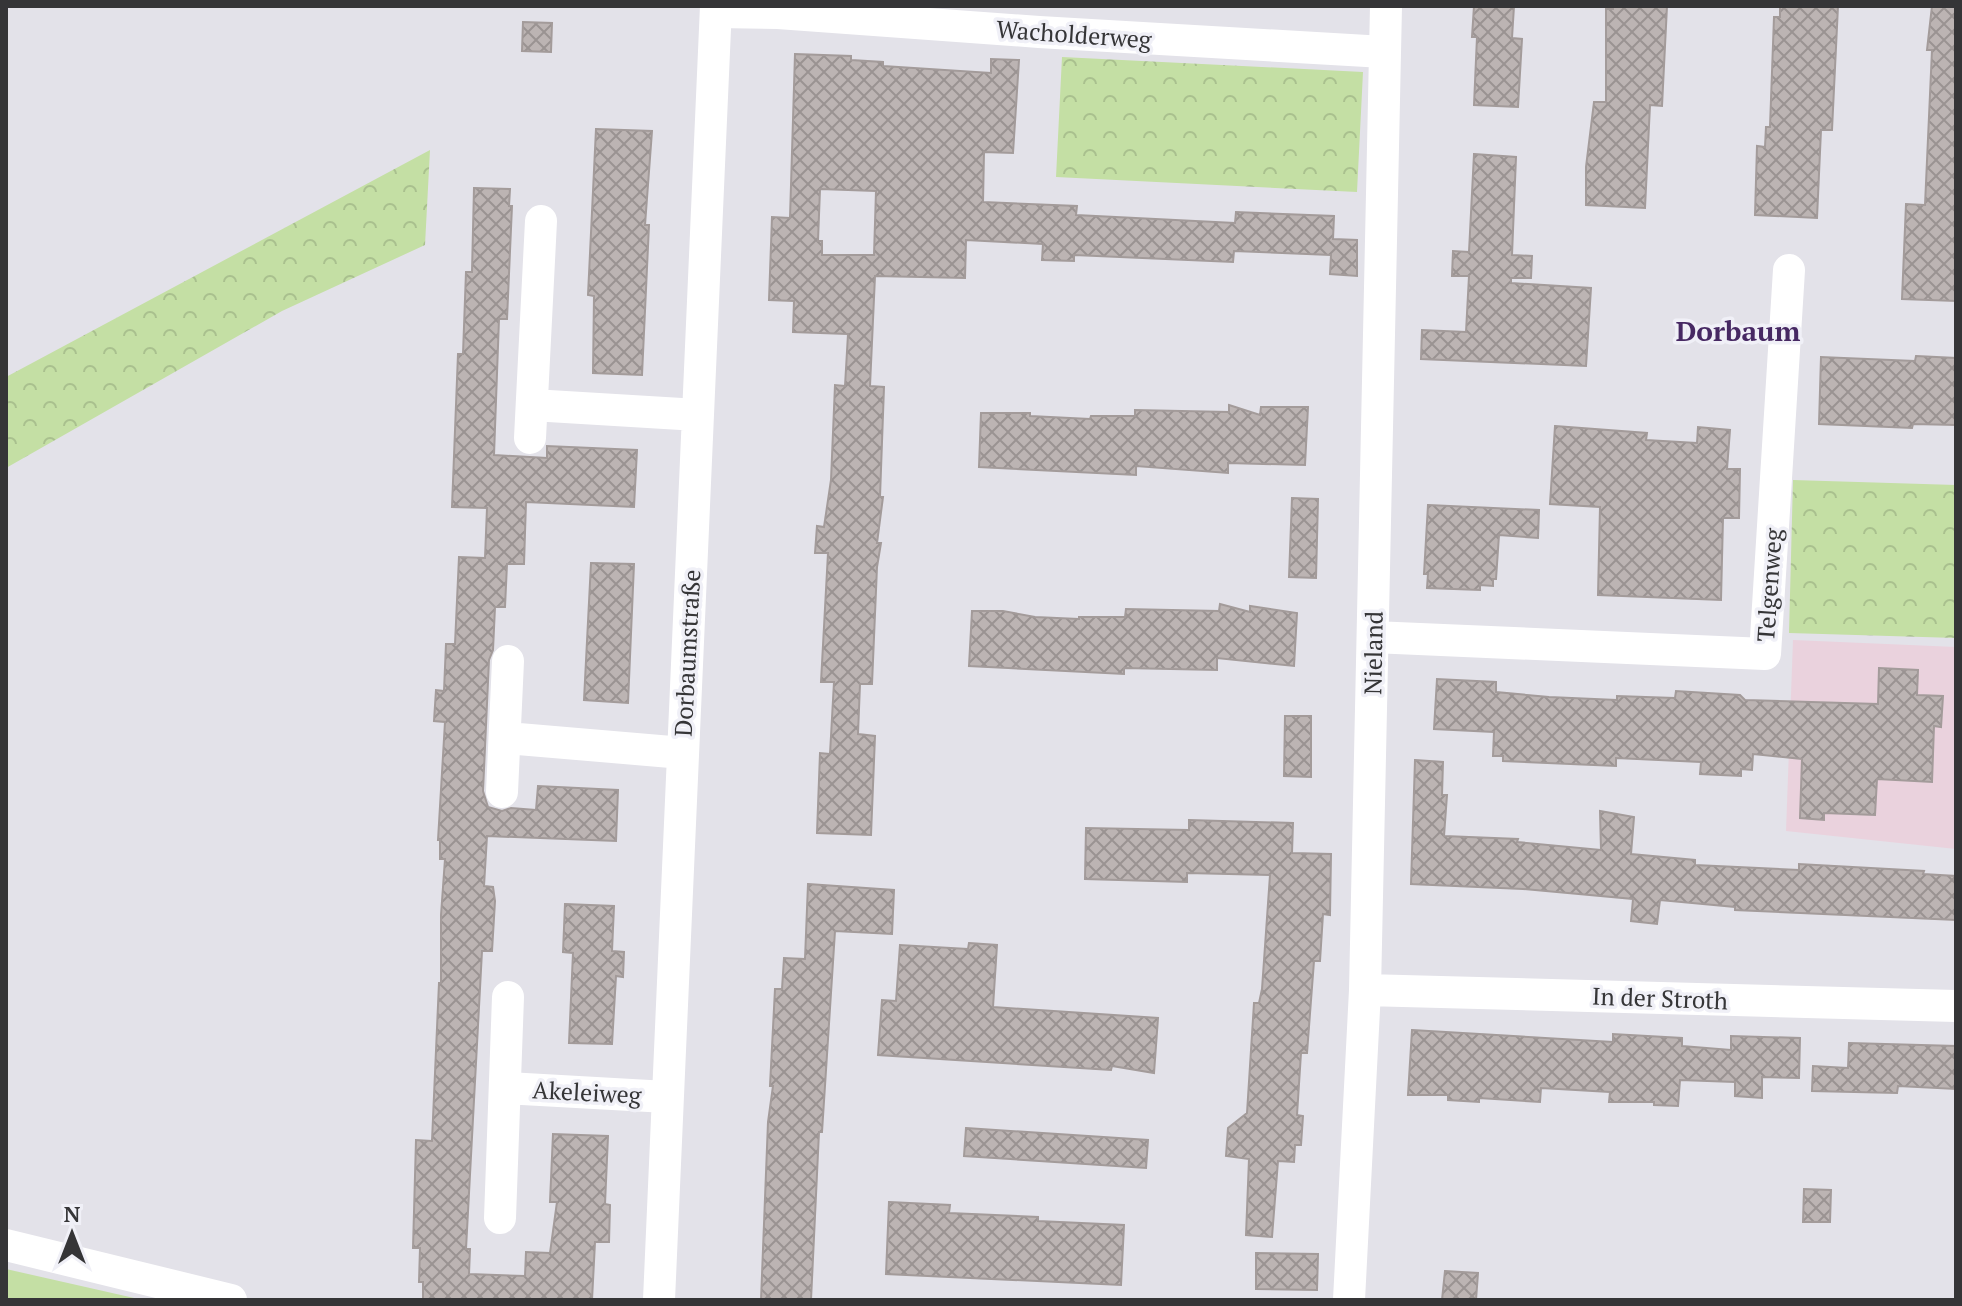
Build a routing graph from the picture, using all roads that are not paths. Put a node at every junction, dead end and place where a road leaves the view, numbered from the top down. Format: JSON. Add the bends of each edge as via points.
{"nodes":[{"id":1,"x":1386,"y":6,"type":"edge"},
{"id":2,"x":716,"y":9,"type":"edge"},
{"id":3,"x":1384,"y":52,"type":"junction"},
{"id":4,"x":541,"y":221,"type":"dead end"},
{"id":5,"x":1789,"y":270,"type":"dead end"},
{"id":6,"x":532,"y":405,"type":"junction"},
{"id":7,"x":698,"y":415,"type":"junction"},
{"id":8,"x":530,"y":438,"type":"dead end"},
{"id":9,"x":1373,"y":637,"type":"junction"},
{"id":10,"x":508,"y":661,"type":"dead end"},
{"id":11,"x":506,"y":738,"type":"junction"},
{"id":12,"x":683,"y":753,"type":"junction"},
{"id":13,"x":502,"y":792,"type":"dead end"},
{"id":14,"x":1365,"y":990,"type":"junction"},
{"id":15,"x":508,"y":997,"type":"dead end"},
{"id":16,"x":1956,"y":1006,"type":"edge"},
{"id":17,"x":506,"y":1088,"type":"junction"},
{"id":18,"x":667,"y":1097,"type":"junction"},
{"id":19,"x":500,"y":1218,"type":"dead end"},
{"id":20,"x":6,"y":1245,"type":"edge"},
{"id":21,"x":231,"y":1300,"type":"edge"},
{"id":22,"x":659,"y":1300,"type":"edge"},
{"id":23,"x":1349,"y":1300,"type":"edge"}],
"edges":[{"from":1,"to":3,"type":"street","name":"Nieland"},
{"from":2,"to":3,"type":"street","name":"Wacholderweg"},
{"from":2,"to":7,"type":"street","name":"Dorbaumstraße"},
{"from":3,"to":9,"type":"street","name":"Nieland"},
{"from":4,"to":6,"type":"street"},
{"from":5,"to":9,"type":"street","name":"Telgenweg","via":[[1765,654]]},
{"from":6,"to":7,"type":"street"},
{"from":6,"to":8,"type":"street"},
{"from":7,"to":12,"type":"street","name":"Dorbaumstraße"},
{"from":9,"to":14,"type":"street","name":"Nieland"},
{"from":10,"to":11,"type":"street"},
{"from":11,"to":12,"type":"street"},
{"from":11,"to":13,"type":"street"},
{"from":12,"to":18,"type":"street","name":"Dorbaumstraße"},
{"from":14,"to":16,"type":"street","name":"In der Stroth"},
{"from":14,"to":23,"type":"street","name":"Nieland"},
{"from":15,"to":17,"type":"street","name":"Akeleiweg"},
{"from":17,"to":18,"type":"street","name":"Akeleiweg"},
{"from":17,"to":19,"type":"street","name":"Akeleiweg"},
{"from":18,"to":22,"type":"street","name":"Dorbaumstraße"},
{"from":20,"to":21,"type":"street"}]}
